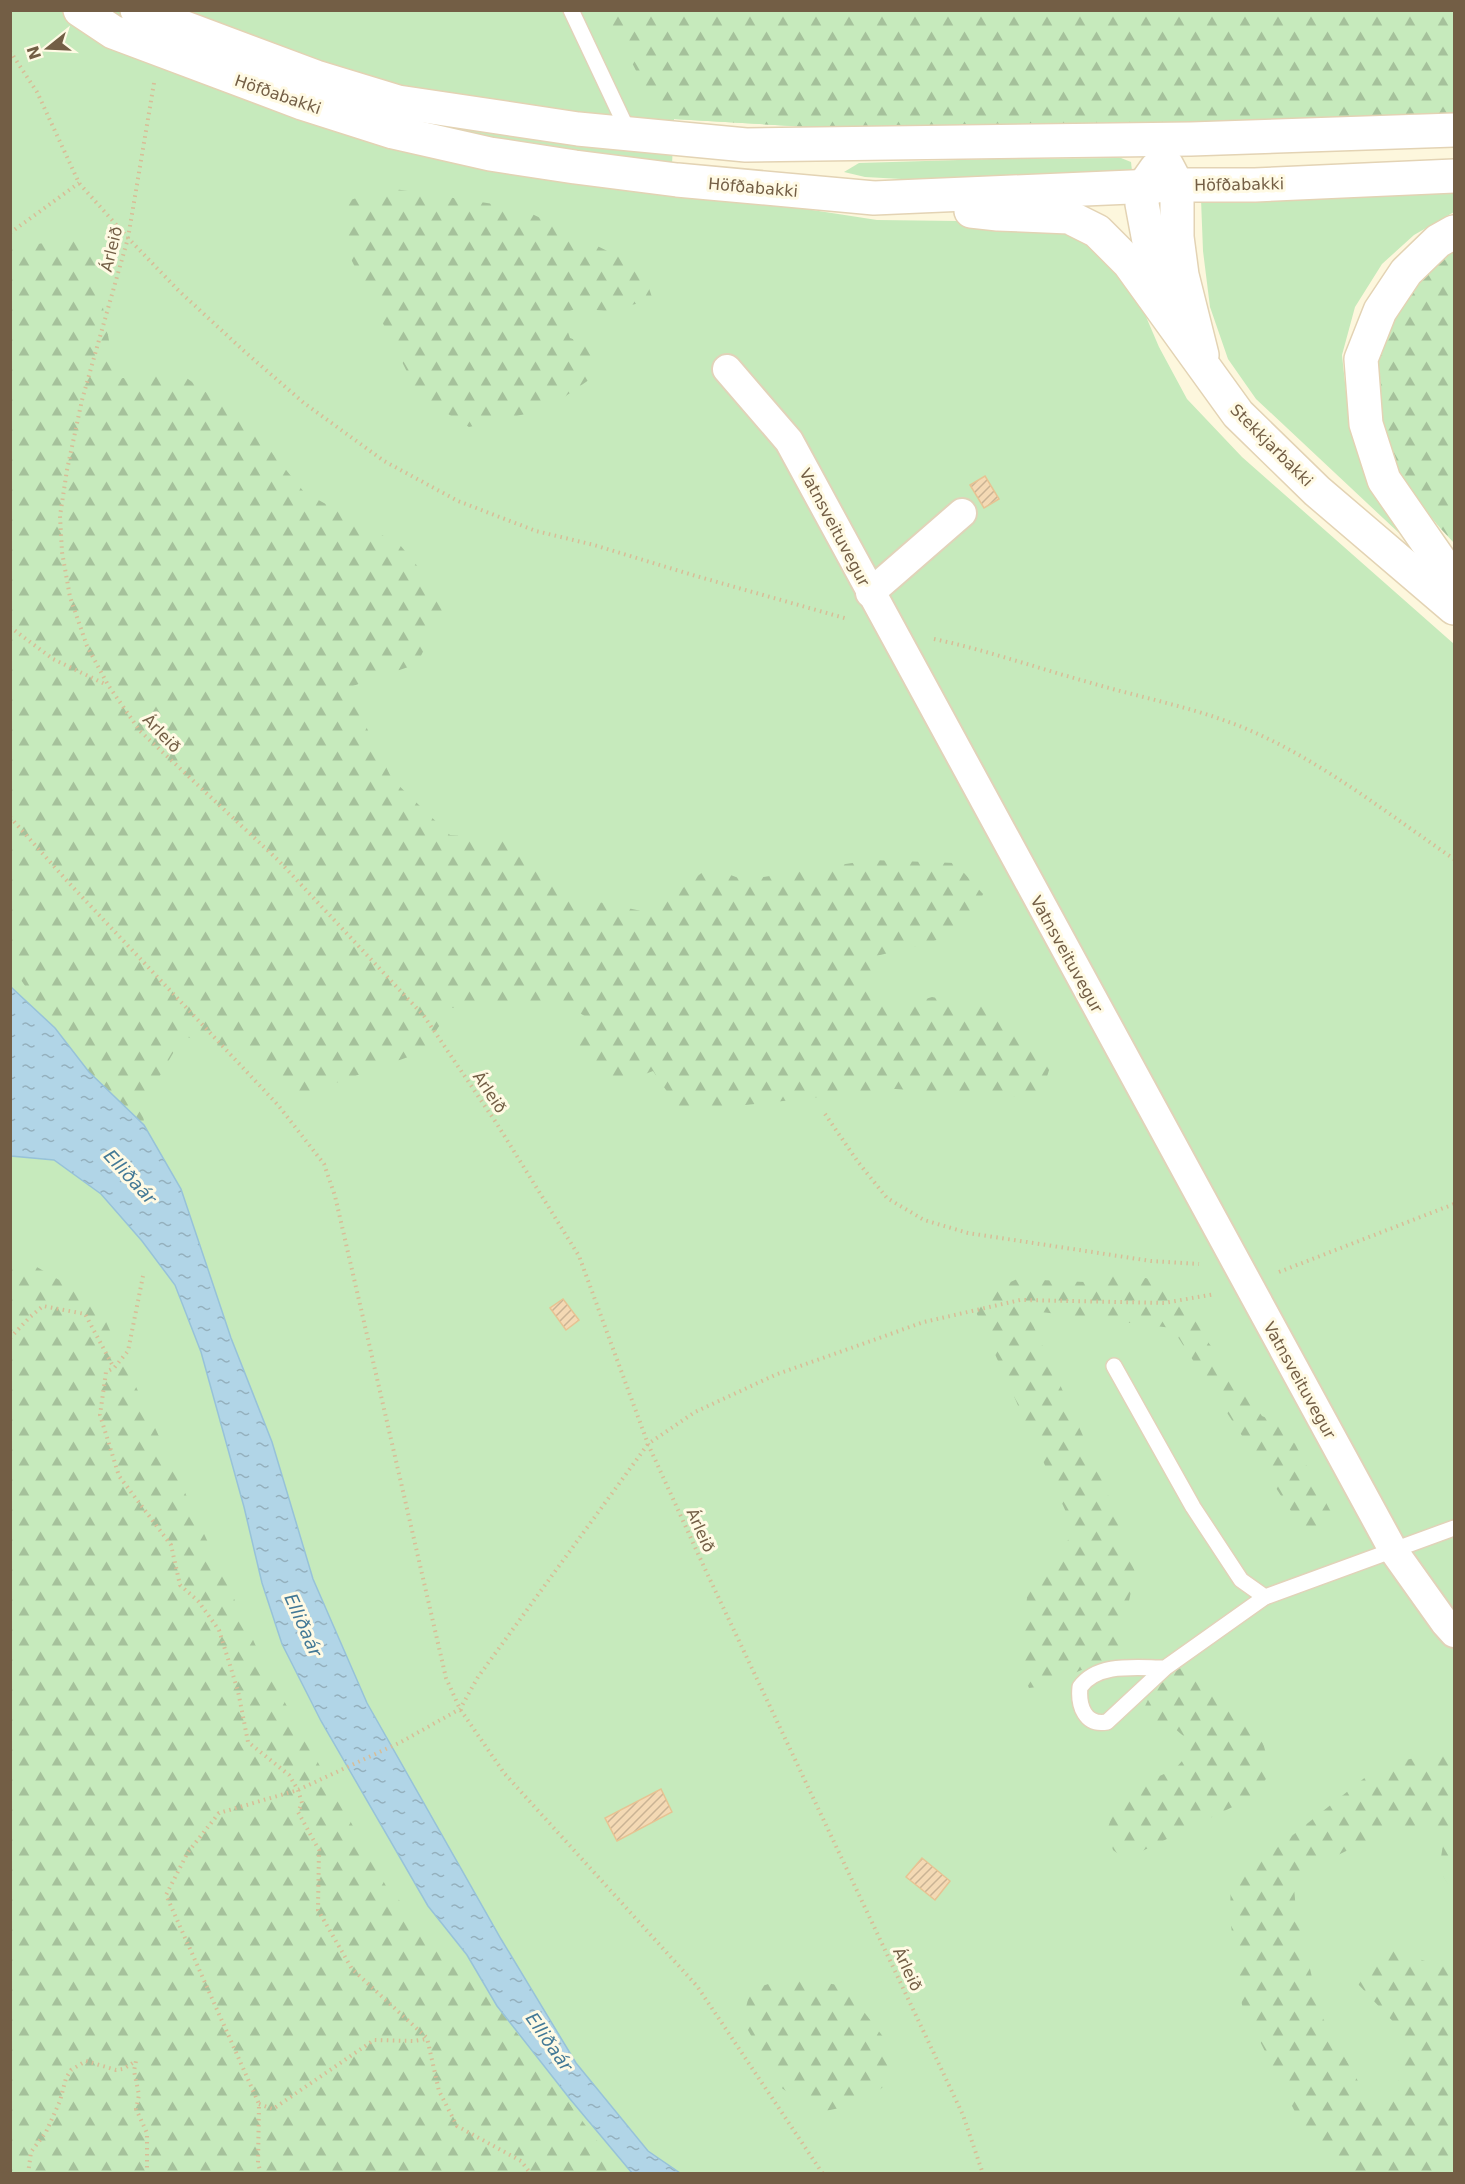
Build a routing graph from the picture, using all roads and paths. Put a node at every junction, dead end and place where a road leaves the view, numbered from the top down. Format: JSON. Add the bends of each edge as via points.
{"nodes":[{"id":1,"x":80,"y":10,"type":"edge"},
{"id":2,"x":137,"y":10,"type":"edge"},
{"id":3,"x":571,"y":10,"type":"edge"},
{"id":4,"x":10,"y":51,"type":"edge"},
{"id":5,"x":156,"y":74,"type":"dead end"},
{"id":6,"x":1455,"y":130,"type":"edge"},
{"id":7,"x":629,"y":133,"type":"junction"},
{"id":8,"x":1191,"y":139,"type":"junction"},
{"id":9,"x":1133,"y":140,"type":"junction"},
{"id":10,"x":1170,"y":172,"type":"junction"},
{"id":11,"x":1455,"y":176,"type":"edge"},
{"id":12,"x":79,"y":183,"type":"junction"},
{"id":13,"x":1144,"y":186,"type":"junction"},
{"id":14,"x":874,"y":198,"type":"junction"},
{"id":15,"x":1455,"y":232,"type":"edge"},
{"id":16,"x":10,"y":233,"type":"edge"},
{"id":17,"x":128,"y":238,"type":"junction"},
{"id":18,"x":1162,"y":310,"type":"junction"},
{"id":19,"x":727,"y":369,"type":"dead end"},
{"id":20,"x":1206,"y":371,"type":"junction"},
{"id":21,"x":962,"y":513,"type":"dead end"},
{"id":22,"x":1455,"y":581,"type":"edge"},
{"id":23,"x":870,"y":593,"type":"junction"},
{"id":24,"x":1455,"y":608,"type":"edge"},
{"id":25,"x":10,"y":627,"type":"edge"},
{"id":26,"x":890,"y":629,"type":"junction"},
{"id":27,"x":108,"y":685,"type":"junction"},
{"id":28,"x":10,"y":817,"type":"edge"},
{"id":29,"x":1455,"y":859,"type":"edge"},
{"id":30,"x":825,"y":1114,"type":"dead end"},
{"id":31,"x":1455,"y":1204,"type":"edge"},
{"id":32,"x":143,"y":1276,"type":"dead end"},
{"id":33,"x":1244,"y":1277,"type":"junction"},
{"id":34,"x":10,"y":1338,"type":"edge"},
{"id":35,"x":1114,"y":1366,"type":"dead end"},
{"id":36,"x":114,"y":1368,"type":"junction"},
{"id":37,"x":648,"y":1444,"type":"junction"},
{"id":38,"x":1455,"y":1528,"type":"edge"},
{"id":39,"x":1393,"y":1550,"type":"junction"},
{"id":40,"x":1264,"y":1597,"type":"junction"},
{"id":41,"x":1455,"y":1634,"type":"edge"},
{"id":42,"x":1165,"y":1668,"type":"junction"},
{"id":43,"x":460,"y":1709,"type":"junction"},
{"id":44,"x":298,"y":1790,"type":"junction"},
{"id":45,"x":428,"y":2038,"type":"junction"},
{"id":46,"x":259,"y":2104,"type":"junction"},
{"id":47,"x":28,"y":2174,"type":"edge"},
{"id":48,"x":147,"y":2174,"type":"edge"},
{"id":49,"x":261,"y":2174,"type":"edge"},
{"id":50,"x":531,"y":2174,"type":"edge"},
{"id":51,"x":823,"y":2174,"type":"edge"},
{"id":52,"x":983,"y":2174,"type":"edge"}],
"edges":[{"from":1,"to":14,"type":"main road","name":"Höfðabakki","via":[[123,36],[291,99],[393,132],[490,154],[575,167]]},
{"from":2,"to":7,"type":"main road","name":"Höfðabakki","via":[[316,77],[398,102]]},
{"from":3,"to":7,"type":"lane"},
{"from":4,"to":12,"type":"path","via":[[37,92]]},
{"from":5,"to":17,"type":"path","name":"Árleið"},
{"from":6,"to":8,"type":"main road","name":"Höfðabakki"},
{"from":7,"to":9,"type":"main road","name":"Höfðabakki","via":[[746,145]]},
{"from":8,"to":9,"type":"main road","name":"Höfðabakki"},
{"from":8,"to":10,"type":"main road"},
{"from":9,"to":10,"type":"main road"},
{"from":10,"to":11,"type":"main road","name":"Höfðabakki","via":[[1255,185]]},
{"from":10,"to":13,"type":"main road","name":"Höfðabakki"},
{"from":10,"to":20,"type":"main road","name":"Stekkjarbakki","via":[[1182,275]]},
{"from":12,"to":16,"type":"path"},
{"from":12,"to":17,"type":"path"},
{"from":13,"to":14,"type":"main road","name":"Höfðabakki"},
{"from":13,"to":18,"type":"main road","via":[[1142,204]]},
{"from":14,"to":18,"type":"main road","via":[[998,214],[1069,217],[1097,231],[1129,263]]},
{"from":15,"to":22,"type":"main road","via":[[1438,241],[1406,272],[1380,310],[1361,359],[1366,424],[1384,480]]},
{"from":17,"to":26,"type":"path","via":[[179,291],[304,403],[384,461],[458,501],[536,531]]},
{"from":17,"to":27,"type":"path","name":"Árleið","via":[[82,400],[60,516],[70,597],[87,646]]},
{"from":18,"to":20,"type":"main road"},
{"from":19,"to":23,"type":"street","name":"Vatnsveituvegur","via":[[789,441]]},
{"from":20,"to":24,"type":"main road","name":"Stekkjarbakki","via":[[1238,414],[1317,491]]},
{"from":21,"to":23,"type":"street"},
{"from":23,"to":26,"type":"street","name":"Vatnsveituvegur"},
{"from":25,"to":27,"type":"path","via":[[53,659]]},
{"from":26,"to":29,"type":"path","via":[[968,646],[1225,719],[1261,735],[1347,785]]},
{"from":26,"to":33,"type":"street","name":"Vatnsveituvegur"},
{"from":27,"to":37,"type":"path","name":"Árleið","via":[[140,731],[278,861],[424,1016],[579,1256]]},
{"from":28,"to":43,"type":"path","via":[[278,1105],[324,1164],[446,1678]]},
{"from":30,"to":33,"type":"path","via":[[886,1198],[924,1220],[968,1233],[1199,1264]]},
{"from":31,"to":33,"type":"path"},
{"from":32,"to":36,"type":"path","via":[[128,1351]]},
{"from":33,"to":37,"type":"path","via":[[1213,1295],[1164,1303],[1020,1300],[924,1322],[775,1375],[695,1412]]},
{"from":33,"to":39,"type":"street","name":"Vatnsveituvegur"},
{"from":34,"to":36,"type":"path","via":[[43,1306],[85,1314]]},
{"from":35,"to":40,"type":"lane","via":[[1193,1507],[1241,1580]]},
{"from":36,"to":44,"type":"path","via":[[106,1372],[100,1415],[119,1476],[171,1545],[180,1585],[198,1601],[219,1630],[238,1691],[248,1742],[289,1775]]},
{"from":37,"to":43,"type":"path","via":[[478,1677]]},
{"from":37,"to":52,"type":"path","name":"Árleið","via":[[958,2105]]},
{"from":38,"to":39,"type":"lane"},
{"from":39,"to":40,"type":"lane"},
{"from":39,"to":41,"type":"street","name":"Vatnsveituvegur"},
{"from":40,"to":42,"type":"lane"},
{"from":42,"to":42,"type":"lane","via":[[1107,1722],[1093,1722],[1080,1708],[1080,1687],[1091,1677],[1114,1668]]},
{"from":43,"to":44,"type":"path","via":[[401,1742]]},
{"from":43,"to":51,"type":"path","via":[[504,1773],[697,1986]]},
{"from":44,"to":45,"type":"path","via":[[302,1803],[298,1812],[319,1850],[318,1910],[352,1969]]},
{"from":44,"to":46,"type":"path","via":[[219,1813],[188,1852],[166,1896]]},
{"from":45,"to":46,"type":"path","via":[[413,2042],[374,2040],[273,2109]]},
{"from":45,"to":50,"type":"path","via":[[439,2091],[457,2126],[521,2161]]},
{"from":46,"to":49,"type":"path"},
{"from":47,"to":48,"type":"path","via":[[32,2152],[46,2132],[71,2070],[86,2061],[123,2070],[136,2061],[139,2095],[135,2109],[147,2133]]}]}
